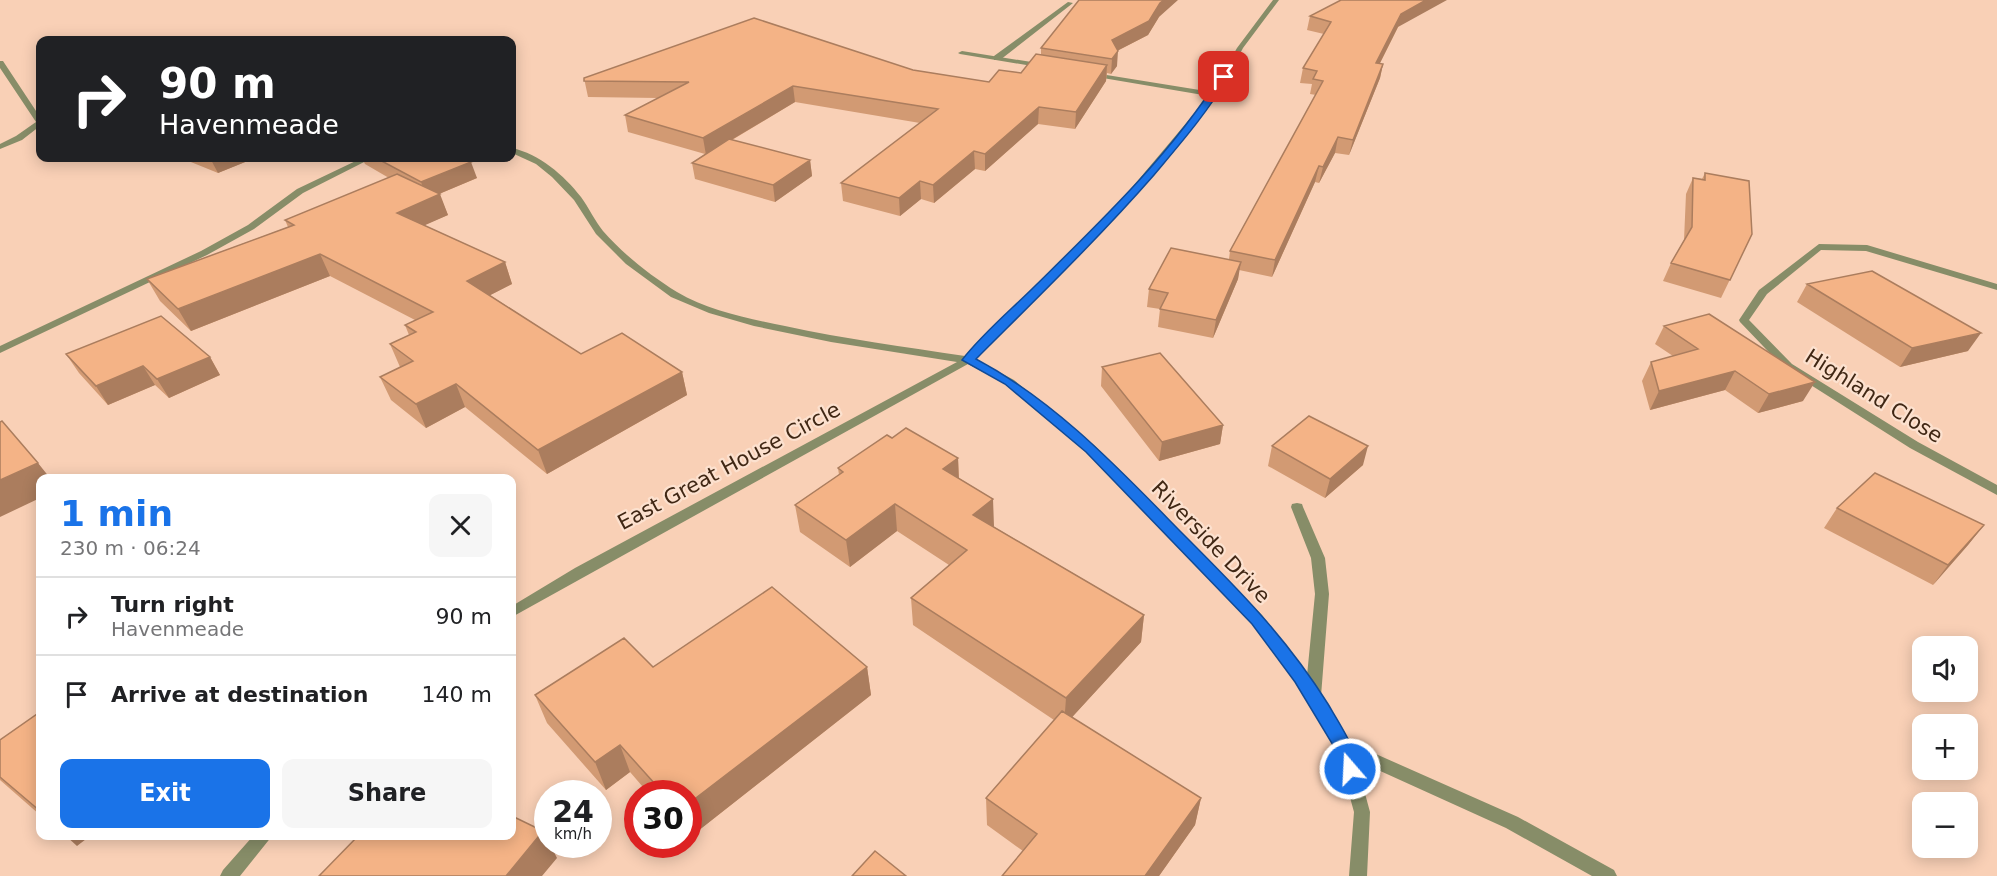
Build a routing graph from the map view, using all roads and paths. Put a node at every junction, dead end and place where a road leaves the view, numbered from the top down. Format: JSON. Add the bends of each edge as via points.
{"nodes":[{"id":1,"x":1276,"y":0,"type":"edge"},
{"id":2,"x":1070,"y":3,"type":"dead end"},
{"id":3,"x":962,"y":53,"type":"dead end"},
{"id":4,"x":997,"y":58,"type":"junction"},
{"id":5,"x":0,"y":63,"type":"edge"},
{"id":6,"x":1054,"y":68,"type":"edge"},
{"id":7,"x":1077,"y":72,"type":"edge"},
{"id":8,"x":1214,"y":95,"type":"junction"},
{"id":9,"x":36,"y":116,"type":"edge"},
{"id":10,"x":36,"y":124,"type":"edge"},
{"id":11,"x":0,"y":147,"type":"edge"},
{"id":12,"x":516,"y":152,"type":"edge"},
{"id":13,"x":360,"y":162,"type":"edge"},
{"id":14,"x":1997,"y":287,"type":"edge"},
{"id":15,"x":0,"y":350,"type":"edge"},
{"id":16,"x":968,"y":360,"type":"junction"},
{"id":17,"x":1997,"y":491,"type":"edge"},
{"id":18,"x":1297,"y":507,"type":"dead end"},
{"id":19,"x":516,"y":610,"type":"edge"},
{"id":20,"x":1313,"y":696,"type":"junction"},
{"id":21,"x":1345,"y":748,"type":"junction"},
{"id":22,"x":260,"y":840,"type":"edge"},
{"id":23,"x":229,"y":876,"type":"edge"},
{"id":24,"x":1358,"y":876,"type":"edge"},
{"id":25,"x":1608,"y":876,"type":"edge"}],
"edges":[{"from":1,"to":8,"type":"street","name":"East Great House Circle","via":[[1240,48]]},
{"from":2,"to":4,"type":"street"},
{"from":3,"to":4,"type":"street"},
{"from":4,"to":6,"type":"street"},
{"from":5,"to":9,"type":"street"},
{"from":7,"to":8,"type":"street"},
{"from":8,"to":16,"type":"street","name":"East Great House Circle","via":[[1116,212]]},
{"from":10,"to":11,"type":"street"},
{"from":12,"to":16,"type":"street","name":"Riverside Drive","via":[[555,175],[577,198],[599,232],[629,262],[675,295],[754,323]]},
{"from":13,"to":15,"type":"street","via":[[300,191],[251,227],[204,254]]},
{"from":14,"to":17,"type":"street","name":"Highland Close","via":[[1867,248],[1819,247],[1763,292],[1744,320],[1788,366],[1914,445]]},
{"from":16,"to":19,"type":"street","name":"East Great House Circle"},
{"from":16,"to":20,"type":"street","name":"Riverside Drive","via":[[1010,382],[1091,449],[1257,620]]},
{"from":18,"to":20,"type":"street","via":[[1318,558],[1322,594]]},
{"from":20,"to":21,"type":"street","name":"Riverside Drive"},
{"from":21,"to":24,"type":"street","name":"Riverside Drive","via":[[1362,812]]},
{"from":21,"to":25,"type":"street","via":[[1455,795],[1566,850]]},
{"from":22,"to":23,"type":"street"}]}
